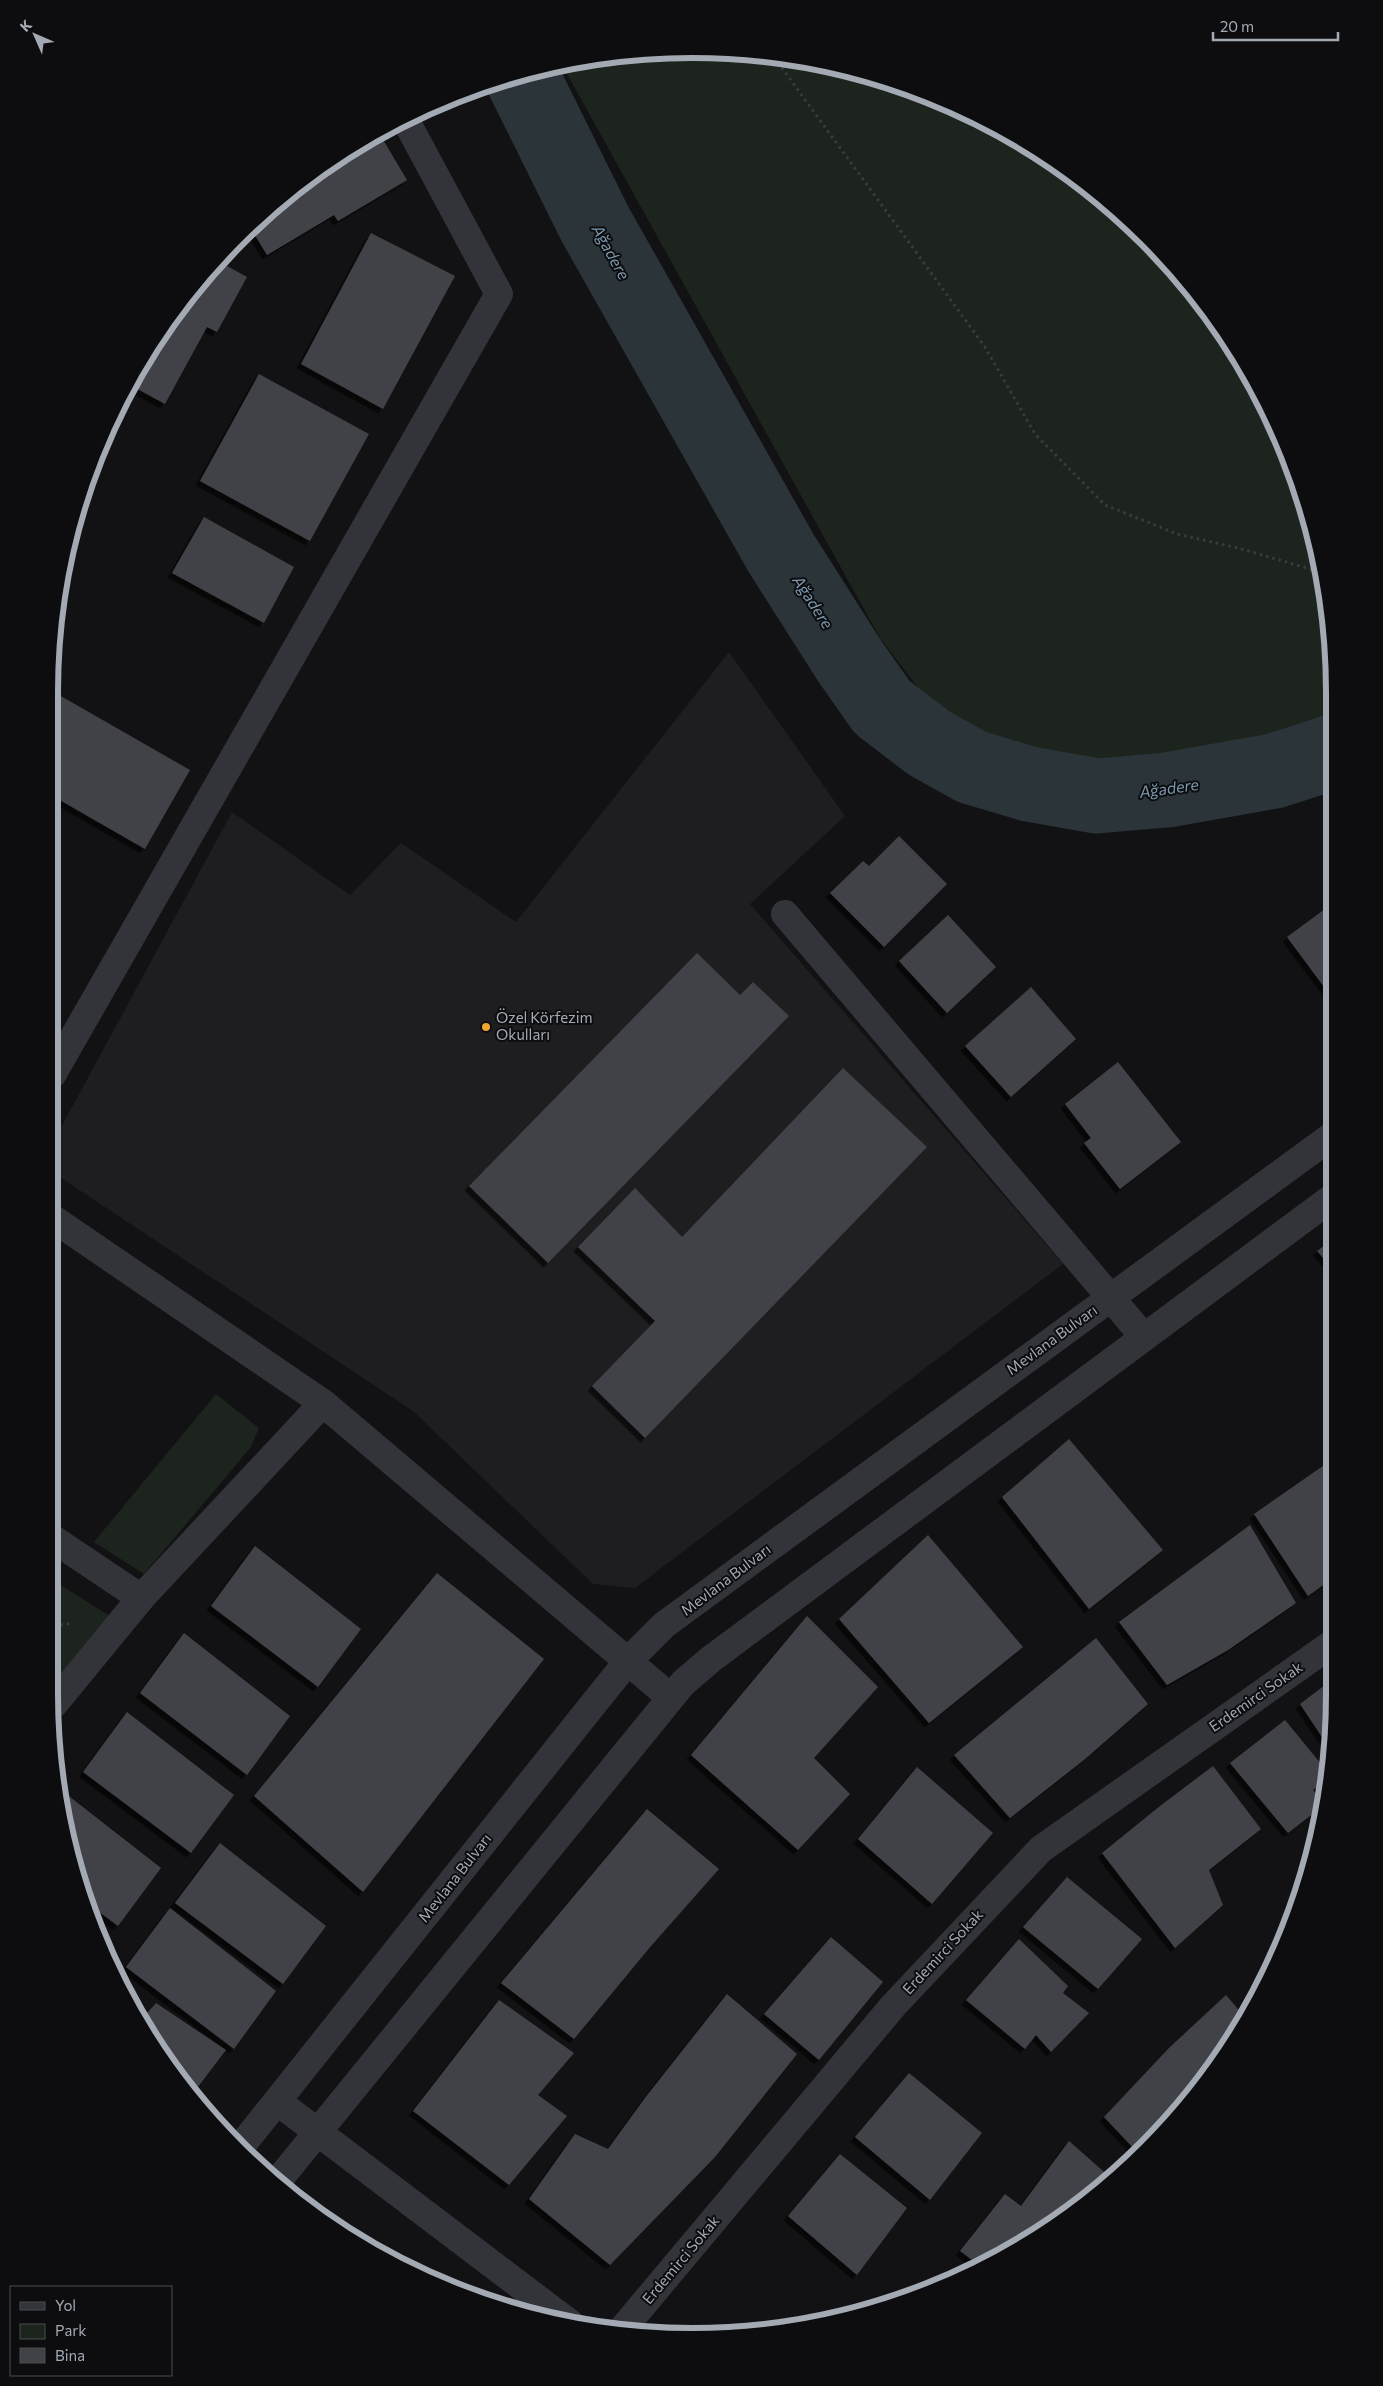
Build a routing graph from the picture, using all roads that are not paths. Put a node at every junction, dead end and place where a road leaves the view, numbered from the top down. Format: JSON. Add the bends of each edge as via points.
{"nodes":[{"id":1,"x":408,"y":125,"type":"edge"},
{"id":2,"x":785,"y":914,"type":"dead end"},
{"id":3,"x":58,"y":1065,"type":"edge"},
{"id":4,"x":1326,"y":1140,"type":"edge"},
{"id":5,"x":1326,"y":1202,"type":"edge"},
{"id":6,"x":58,"y":1222,"type":"edge"},
{"id":7,"x":1111,"y":1297,"type":"junction"},
{"id":8,"x":1144,"y":1337,"type":"junction"},
{"id":9,"x":324,"y":1403,"type":"junction"},
{"id":10,"x":58,"y":1542,"type":"edge"},
{"id":11,"x":142,"y":1598,"type":"junction"},
{"id":12,"x":1326,"y":1648,"type":"edge"},
{"id":13,"x":628,"y":1661,"type":"junction"},
{"id":14,"x":670,"y":1697,"type":"junction"},
{"id":15,"x":58,"y":1699,"type":"edge"},
{"id":16,"x":278,"y":2102,"type":"junction"},
{"id":17,"x":318,"y":2132,"type":"junction"},
{"id":18,"x":243,"y":2143,"type":"edge"},
{"id":19,"x":281,"y":2177,"type":"edge"},
{"id":20,"x":557,"y":2314,"type":"edge"},
{"id":21,"x":626,"y":2325,"type":"edge"}],
"edges":[{"from":1,"to":3,"type":"street","via":[[499,294]]},
{"from":2,"to":7,"type":"street"},
{"from":4,"to":7,"type":"street","name":"Mevlana Bulvarı"},
{"from":5,"to":8,"type":"street"},
{"from":6,"to":9,"type":"street"},
{"from":7,"to":8,"type":"street"},
{"from":7,"to":13,"type":"street","name":"Mevlana Bulvarı","via":[[710,1590],[664,1626]]},
{"from":8,"to":14,"type":"street","via":[[711,1658]]},
{"from":9,"to":11,"type":"street"},
{"from":9,"to":13,"type":"street"},
{"from":10,"to":11,"type":"street"},
{"from":11,"to":15,"type":"street"},
{"from":12,"to":21,"type":"street","name":"Erdemirci Sokak","via":[[1041,1849],[893,2006]]},
{"from":13,"to":14,"type":"street"},
{"from":13,"to":16,"type":"street","name":"Mevlana Bulvarı"},
{"from":14,"to":17,"type":"street"},
{"from":16,"to":17,"type":"street"},
{"from":16,"to":18,"type":"street","name":"Mevlana Bulvarı"},
{"from":17,"to":19,"type":"street"},
{"from":17,"to":20,"type":"street"}]}
